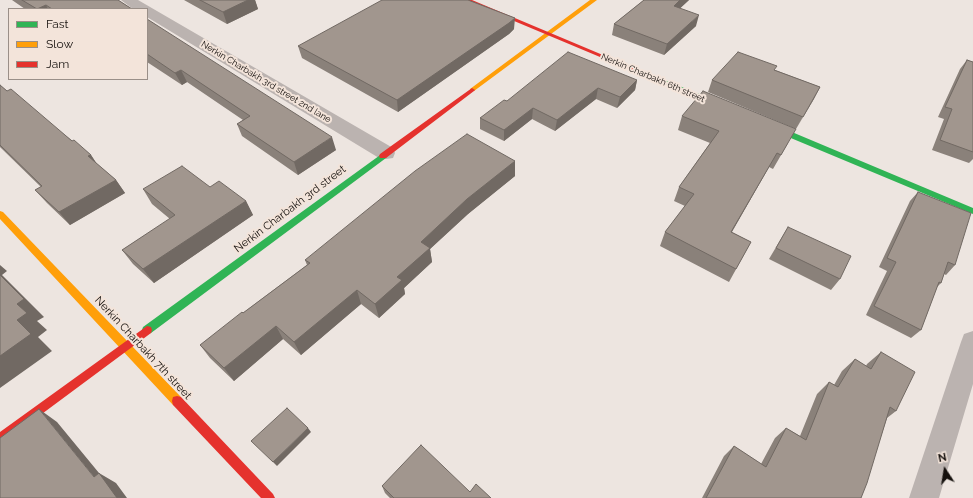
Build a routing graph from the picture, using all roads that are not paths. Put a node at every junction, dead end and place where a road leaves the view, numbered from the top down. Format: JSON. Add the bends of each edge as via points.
{"nodes":[{"id":1,"x":128,"y":0,"type":"edge"},
{"id":2,"x":467,"y":0,"type":"edge"},
{"id":3,"x":594,"y":0,"type":"edge"},
{"id":4,"x":141,"y":8,"type":"edge"},
{"id":5,"x":148,"y":12,"type":"edge"},
{"id":6,"x":548,"y":34,"type":"junction"},
{"id":7,"x":738,"y":113,"type":"edge"},
{"id":8,"x":753,"y":119,"type":"edge"},
{"id":9,"x":386,"y":153,"type":"junction"},
{"id":10,"x":973,"y":211,"type":"edge"},
{"id":11,"x":0,"y":214,"type":"edge"},
{"id":12,"x":973,"y":342,"type":"edge"},
{"id":13,"x":125,"y":346,"type":"junction"},
{"id":14,"x":0,"y":439,"type":"edge"},
{"id":15,"x":269,"y":498,"type":"edge"},
{"id":16,"x":924,"y":498,"type":"edge"}],
"edges":[{"from":1,"to":4,"type":"street"},
{"from":2,"to":6,"type":"street","name":"Nerkin Charbakh 6th street"},
{"from":3,"to":6,"type":"street","name":"Nerkin Charbakh 3rd street"},
{"from":5,"to":9,"type":"street","name":"Nerkin Charbakh 3rd street 2nd lane"},
{"from":6,"to":7,"type":"street","name":"Nerkin Charbakh 6th street"},
{"from":6,"to":9,"type":"street","name":"Nerkin Charbakh 3rd street"},
{"from":8,"to":10,"type":"street"},
{"from":9,"to":13,"type":"street","name":"Nerkin Charbakh 3rd street"},
{"from":11,"to":13,"type":"street","name":"Nerkin Charbakh 7th street"},
{"from":12,"to":16,"type":"street"},
{"from":13,"to":14,"type":"street","name":"Nerkin Charbakh 3rd street"},
{"from":13,"to":15,"type":"street","name":"Nerkin Charbakh 7th street"}]}
